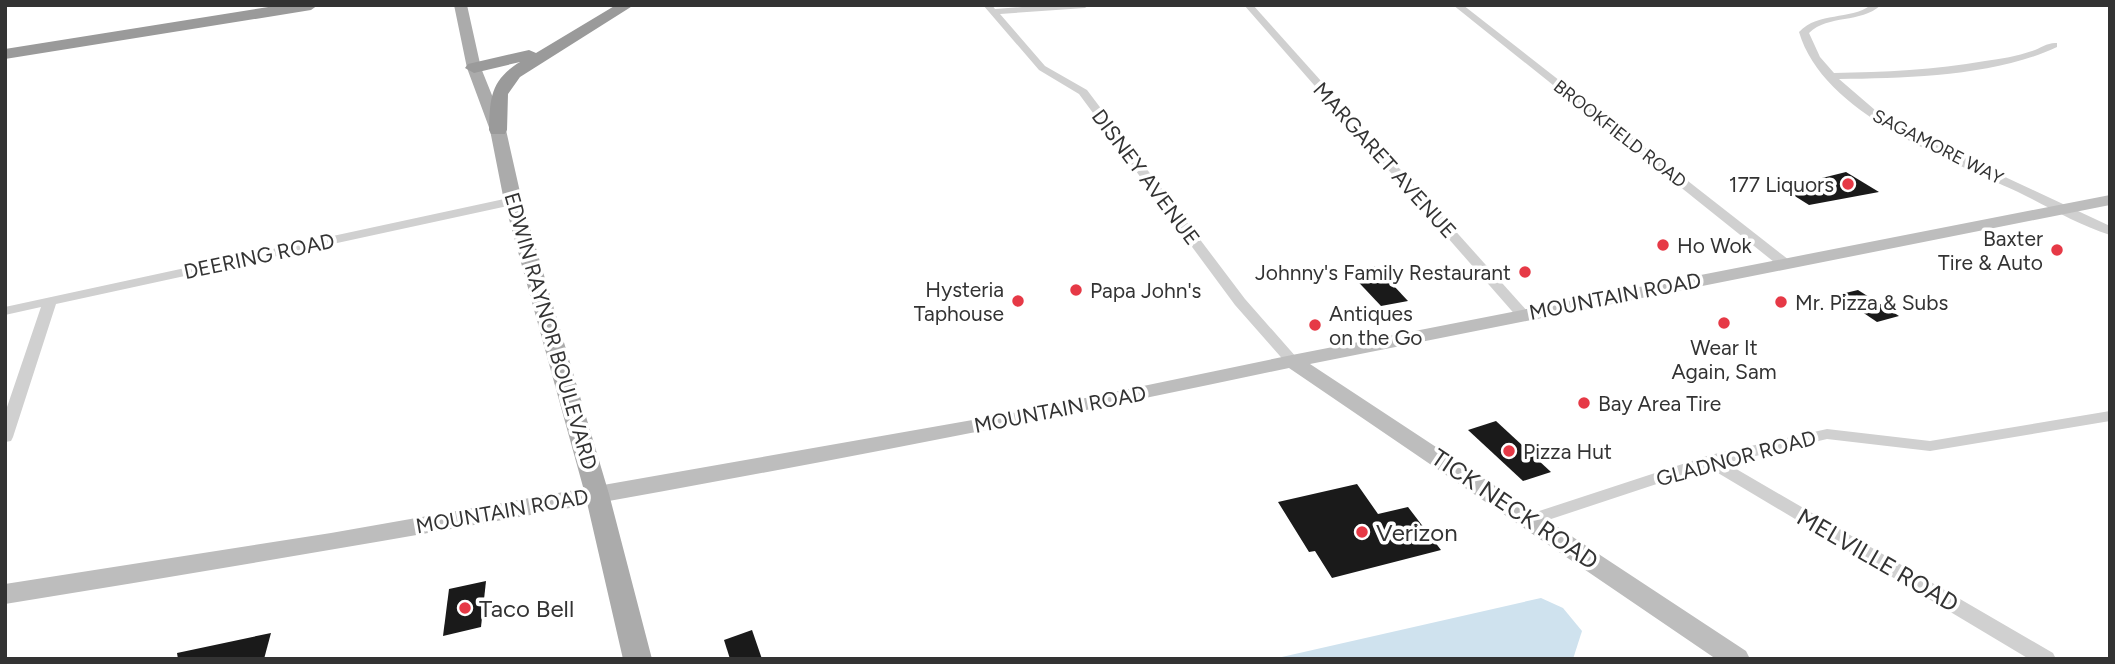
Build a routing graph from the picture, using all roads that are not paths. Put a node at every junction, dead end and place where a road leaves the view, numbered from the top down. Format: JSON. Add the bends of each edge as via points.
{"nodes":[{"id":1,"x":212,"y":5,"type":"edge"},
{"id":2,"x":311,"y":5,"type":"edge"},
{"id":3,"x":460,"y":5,"type":"edge"},
{"id":4,"x":627,"y":5,"type":"edge"},
{"id":5,"x":1085,"y":5,"type":"edge"},
{"id":6,"x":1248,"y":5,"type":"edge"},
{"id":7,"x":1457,"y":5,"type":"edge"},
{"id":8,"x":1877,"y":5,"type":"edge"},
{"id":9,"x":990,"y":9,"type":"edge"},
{"id":10,"x":5,"y":37,"type":"edge"},
{"id":11,"x":2054,"y":45,"type":"dead end"},
{"id":12,"x":556,"y":46,"type":"junction"},
{"id":13,"x":5,"y":54,"type":"edge"},
{"id":14,"x":474,"y":68,"type":"junction"},
{"id":15,"x":1834,"y":76,"type":"junction"},
{"id":16,"x":498,"y":130,"type":"junction"},
{"id":17,"x":2110,"y":200,"type":"edge"},
{"id":18,"x":513,"y":201,"type":"junction"},
{"id":19,"x":2062,"y":208,"type":"junction"},
{"id":20,"x":2110,"y":231,"type":"edge"},
{"id":21,"x":1784,"y":262,"type":"junction"},
{"id":22,"x":50,"y":301,"type":"junction"},
{"id":23,"x":5,"y":311,"type":"edge"},
{"id":24,"x":1523,"y":315,"type":"junction"},
{"id":25,"x":1292,"y":361,"type":"junction"},
{"id":26,"x":2110,"y":416,"type":"edge"},
{"id":27,"x":5,"y":437,"type":"edge"},
{"id":28,"x":1710,"y":461,"type":"junction"},
{"id":29,"x":597,"y":494,"type":"junction"},
{"id":30,"x":1533,"y":519,"type":"junction"},
{"id":31,"x":5,"y":594,"type":"edge"},
{"id":32,"x":638,"y":659,"type":"edge"},
{"id":33,"x":1737,"y":659,"type":"edge"},
{"id":34,"x":2046,"y":659,"type":"edge"}],
"edges":[{"from":1,"to":10,"type":"highway"},
{"from":2,"to":13,"type":"highway"},
{"from":3,"to":14,"type":"main road","name":"EDWIN RAYNOR BOULEVARD"},
{"from":4,"to":12,"type":"highway"},
{"from":5,"to":9,"type":"street"},
{"from":6,"to":24,"type":"street","name":"MARGARET AVENUE"},
{"from":7,"to":21,"type":"street","name":"BROOKFIELD ROAD"},
{"from":8,"to":15,"type":"street","name":"SAGAMORE WAY","via":[[1860,16],[1815,23],[1804,32],[1810,50]]},
{"from":9,"to":25,"type":"street","name":"DISNEY AVENUE","via":[[1042,68],[1083,92],[1240,302]]},
{"from":11,"to":15,"type":"street","via":[[2032,55],[1893,76]]},
{"from":12,"to":14,"type":"highway"},
{"from":12,"to":16,"type":"highway","via":[[505,82],[499,94]]},
{"from":14,"to":16,"type":"main road","name":"EDWIN RAYNOR BOULEVARD"},
{"from":15,"to":19,"type":"street","name":"SAGAMORE WAY","via":[[1868,113],[1896,130]]},
{"from":16,"to":18,"type":"main road","name":"EDWIN RAYNOR BOULEVARD"},
{"from":17,"to":19,"type":"main road","name":"MOUNTAIN ROAD"},
{"from":18,"to":22,"type":"street","name":"DEERING ROAD"},
{"from":18,"to":29,"type":"main road","name":"EDWIN RAYNOR BOULEVARD"},
{"from":19,"to":20,"type":"street","name":"SAGAMORE WAY"},
{"from":19,"to":21,"type":"main road","name":"MOUNTAIN ROAD"},
{"from":21,"to":24,"type":"main road","name":"MOUNTAIN ROAD"},
{"from":22,"to":23,"type":"street","name":"DEERING ROAD"},
{"from":22,"to":27,"type":"street"},
{"from":24,"to":25,"type":"main road","name":"MOUNTAIN ROAD"},
{"from":25,"to":29,"type":"main road","name":"MOUNTAIN ROAD","via":[[1018,419]]},
{"from":25,"to":30,"type":"main road","name":"TICK NECK ROAD"},
{"from":26,"to":28,"type":"street","name":"GLADNOR ROAD","via":[[1930,446],[1827,434]]},
{"from":28,"to":30,"type":"street","name":"GLADNOR ROAD"},
{"from":28,"to":34,"type":"street","name":"MELVILLE ROAD"},
{"from":29,"to":31,"type":"main road","name":"MOUNTAIN ROAD"},
{"from":29,"to":32,"type":"main road","name":"EDWIN RAYNOR BOULEVARD"},
{"from":30,"to":33,"type":"main road","name":"TICK NECK ROAD"}]}
